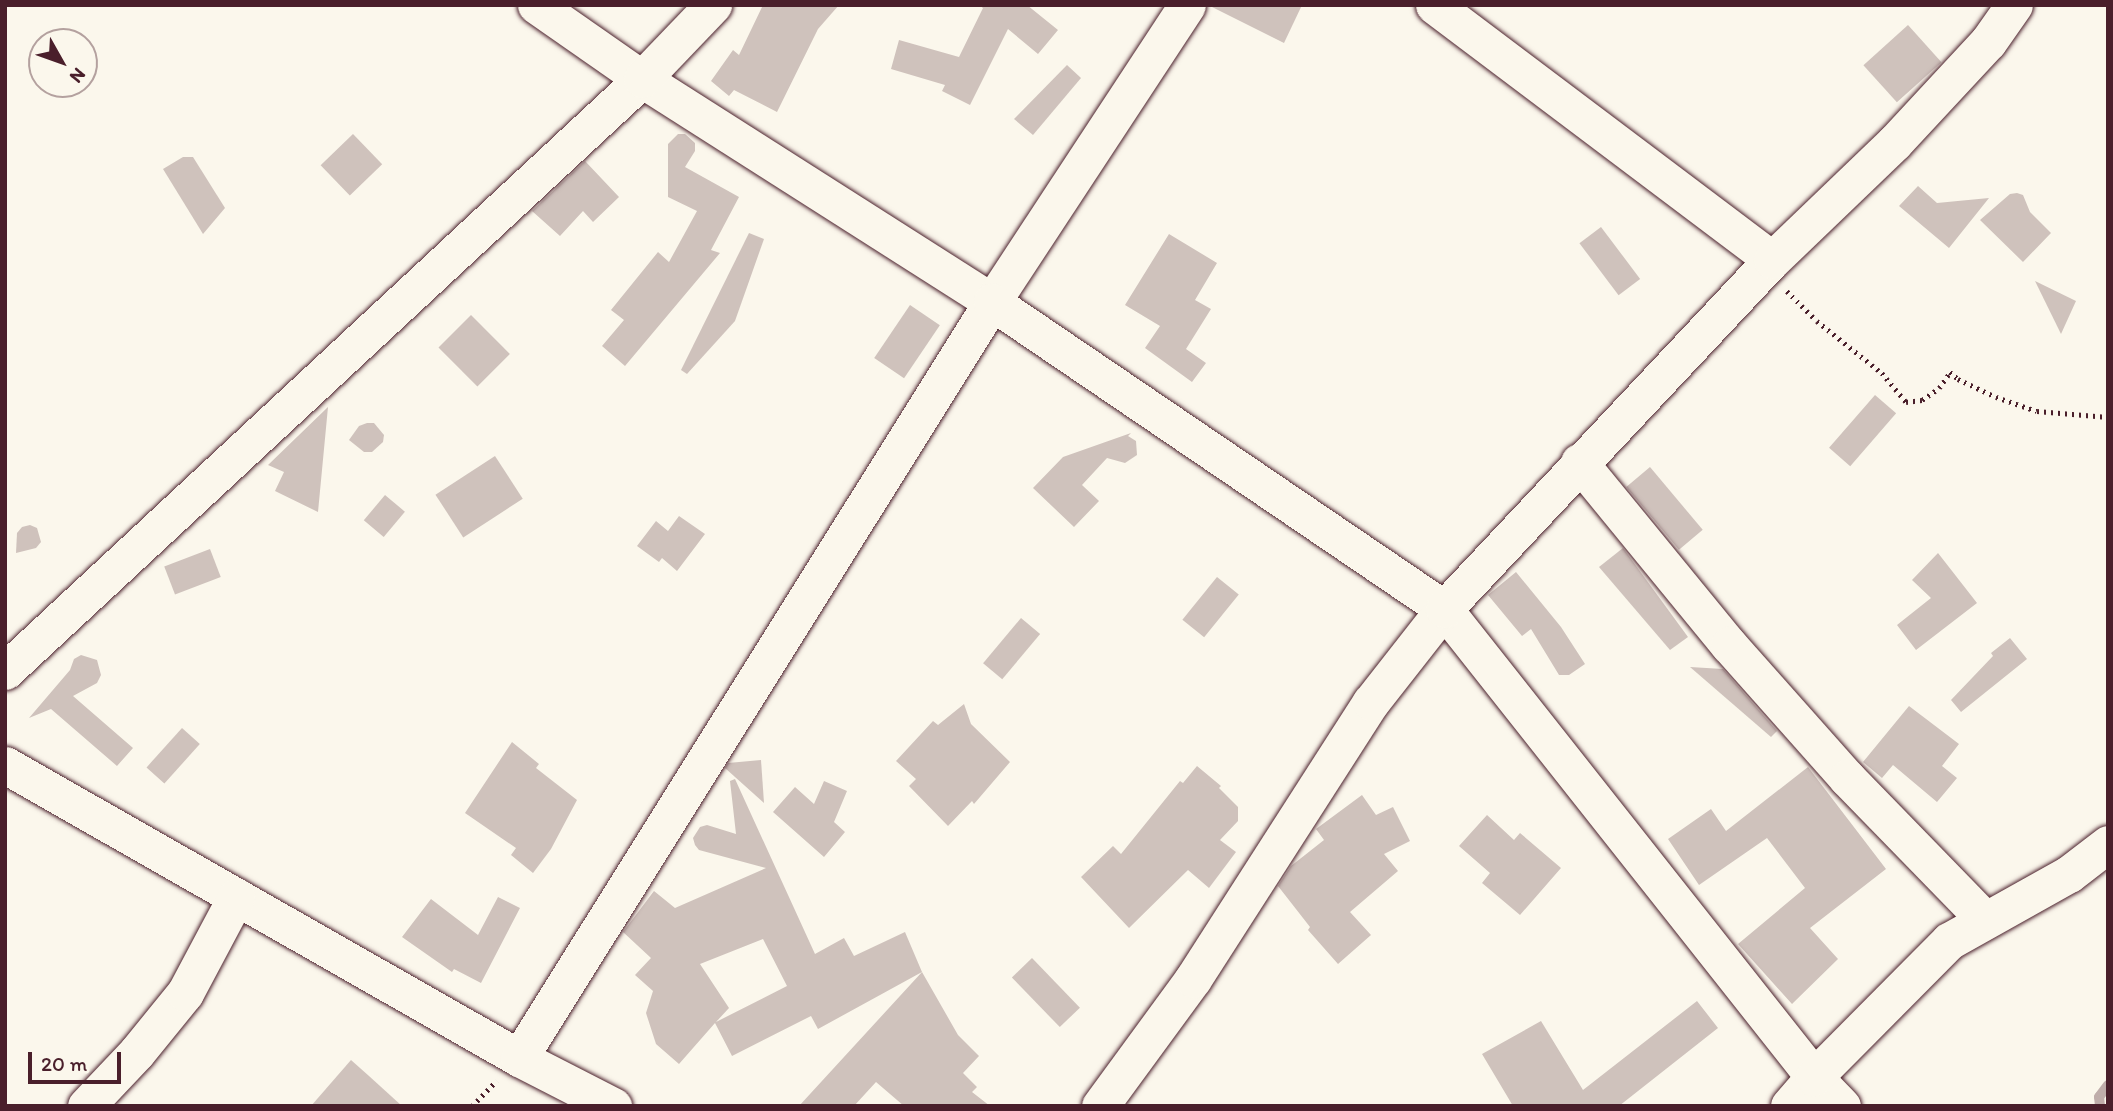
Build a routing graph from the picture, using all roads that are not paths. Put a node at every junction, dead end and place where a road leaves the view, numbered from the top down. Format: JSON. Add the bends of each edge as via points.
{"nodes":[{"id":1,"x":536,"y":5,"type":"edge"},
{"id":2,"x":713,"y":5,"type":"edge"},
{"id":3,"x":1187,"y":5,"type":"edge"},
{"id":4,"x":1434,"y":5,"type":"edge"},
{"id":5,"x":2014,"y":5,"type":"edge"},
{"id":6,"x":642,"y":79,"type":"junction"},
{"id":7,"x":1772,"y":260,"type":"junction"},
{"id":8,"x":992,"y":302,"type":"junction"},
{"id":9,"x":1579,"y":462,"type":"junction"},
{"id":10,"x":1444,"y":609,"type":"junction"},
{"id":11,"x":5,"y":671,"type":"edge"},
{"id":12,"x":5,"y":765,"type":"edge"},
{"id":13,"x":2108,"y":844,"type":"edge"},
{"id":14,"x":236,"y":897,"type":"junction"},
{"id":15,"x":1985,"y":920,"type":"junction"},
{"id":16,"x":519,"y":1058,"type":"junction"},
{"id":17,"x":1814,"y":1077,"type":"junction"},
{"id":18,"x":86,"y":1106,"type":"edge"},
{"id":19,"x":612,"y":1106,"type":"edge"},
{"id":20,"x":1100,"y":1106,"type":"edge"},
{"id":21,"x":1789,"y":1106,"type":"edge"},
{"id":22,"x":1842,"y":1106,"type":"edge"}],
"edges":[{"from":1,"to":6,"type":"street"},
{"from":2,"to":6,"type":"street"},
{"from":3,"to":8,"type":"street"},
{"from":4,"to":7,"type":"street"},
{"from":5,"to":7,"type":"street","via":[[1988,42],[1894,143]]},
{"from":6,"to":8,"type":"street"},
{"from":6,"to":11,"type":"street"},
{"from":7,"to":9,"type":"street"},
{"from":8,"to":10,"type":"street"},
{"from":8,"to":16,"type":"street"},
{"from":9,"to":10,"type":"street"},
{"from":9,"to":15,"type":"street","via":[[1829,758]]},
{"from":10,"to":17,"type":"street"},
{"from":10,"to":20,"type":"street","via":[[1371,702],[1194,979]]},
{"from":12,"to":14,"type":"street"},
{"from":13,"to":15,"type":"street","via":[[2069,874]]},
{"from":14,"to":16,"type":"street"},
{"from":14,"to":18,"type":"street","via":[[184,993]]},
{"from":15,"to":17,"type":"street","via":[[1949,941]]},
{"from":16,"to":19,"type":"street"},
{"from":17,"to":21,"type":"street"},
{"from":17,"to":22,"type":"street"}]}
